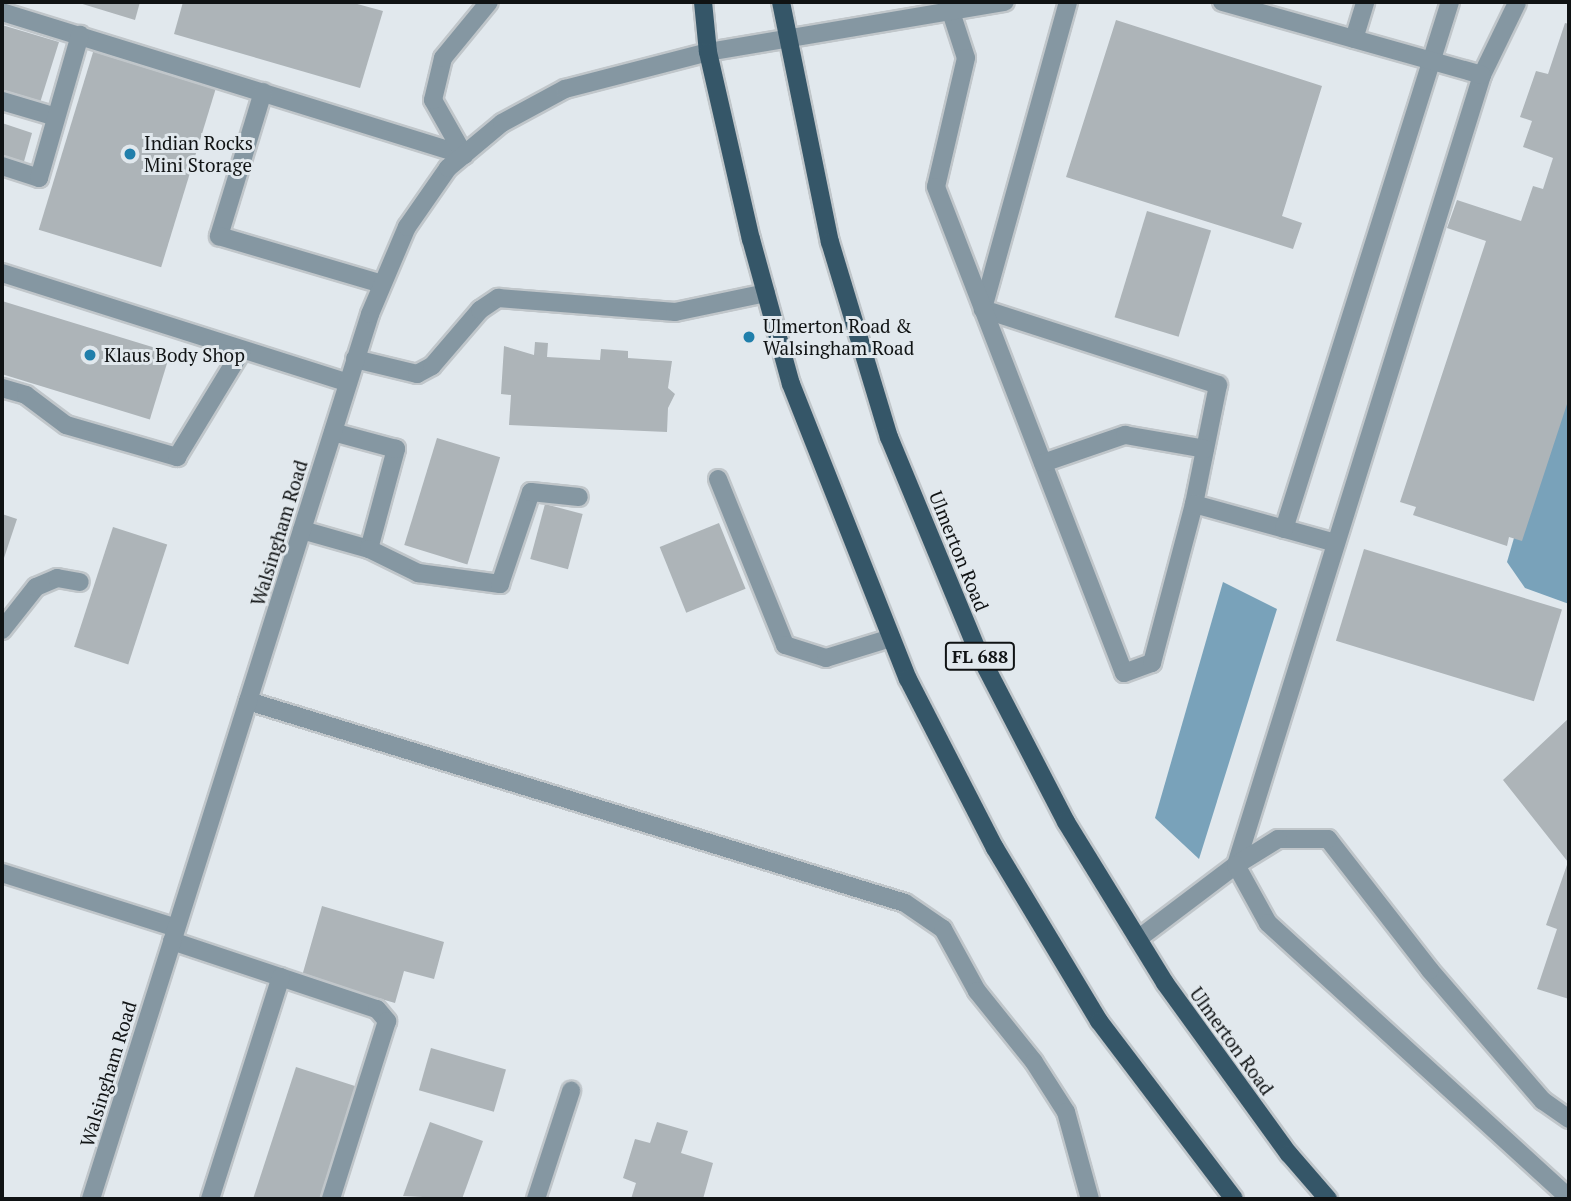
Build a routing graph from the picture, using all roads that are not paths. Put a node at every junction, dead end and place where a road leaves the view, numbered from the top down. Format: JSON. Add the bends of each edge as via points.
{"nodes":[{"id":1,"x":489,"y":2,"type":"edge"},
{"id":2,"x":702,"y":2,"type":"edge"},
{"id":3,"x":781,"y":2,"type":"edge"},
{"id":4,"x":896,"y":2,"type":"edge"},
{"id":5,"x":1004,"y":2,"type":"edge"},
{"id":6,"x":1068,"y":2,"type":"edge"},
{"id":7,"x":1222,"y":2,"type":"edge"},
{"id":8,"x":1366,"y":2,"type":"edge"},
{"id":9,"x":1451,"y":2,"type":"edge"},
{"id":10,"x":1516,"y":2,"type":"edge"},
{"id":11,"x":2,"y":12,"type":"edge"},
{"id":12,"x":951,"y":12,"type":"junction"},
{"id":13,"x":896,"y":21,"type":"junction"},
{"id":14,"x":80,"y":35,"type":"junction"},
{"id":15,"x":1354,"y":39,"type":"junction"},
{"id":16,"x":786,"y":41,"type":"junction"},
{"id":17,"x":708,"y":52,"type":"junction"},
{"id":18,"x":1431,"y":61,"type":"junction"},
{"id":19,"x":1482,"y":75,"type":"junction"},
{"id":20,"x":263,"y":92,"type":"junction"},
{"id":21,"x":2,"y":101,"type":"edge"},
{"id":22,"x":56,"y":117,"type":"junction"},
{"id":23,"x":464,"y":155,"type":"junction"},
{"id":24,"x":2,"y":166,"type":"edge"},
{"id":25,"x":2,"y":273,"type":"edge"},
{"id":26,"x":382,"y":284,"type":"junction"},
{"id":27,"x":766,"y":293,"type":"junction"},
{"id":28,"x":983,"y":309,"type":"junction"},
{"id":29,"x":242,"y":350,"type":"junction"},
{"id":30,"x":355,"y":359,"type":"junction"},
{"id":31,"x":348,"y":383,"type":"junction"},
{"id":32,"x":2,"y":388,"type":"edge"},
{"id":33,"x":332,"y":432,"type":"junction"},
{"id":34,"x":1205,"y":449,"type":"junction"},
{"id":35,"x":1043,"y":463,"type":"junction"},
{"id":36,"x":718,"y":479,"type":"dead end"},
{"id":37,"x":579,"y":497,"type":"dead end"},
{"id":38,"x":1194,"y":504,"type":"junction"},
{"id":39,"x":1284,"y":529,"type":"junction"},
{"id":40,"x":302,"y":530,"type":"junction"},
{"id":41,"x":1336,"y":543,"type":"junction"},
{"id":42,"x":369,"y":550,"type":"junction"},
{"id":43,"x":80,"y":582,"type":"dead end"},
{"id":44,"x":2,"y":630,"type":"edge"},
{"id":45,"x":891,"y":638,"type":"junction"},
{"id":46,"x":248,"y":701,"type":"junction"},
{"id":47,"x":1236,"y":865,"type":"junction"},
{"id":48,"x":2,"y":873,"type":"edge"},
{"id":49,"x":174,"y":934,"type":"junction"},
{"id":50,"x":1138,"y":939,"type":"junction"},
{"id":51,"x":281,"y":977,"type":"junction"},
{"id":52,"x":571,"y":1091,"type":"dead end"},
{"id":53,"x":1569,"y":1119,"type":"edge"},
{"id":54,"x":1569,"y":1198,"type":"edge"},
{"id":55,"x":91,"y":1199,"type":"edge"},
{"id":56,"x":210,"y":1199,"type":"edge"},
{"id":57,"x":331,"y":1199,"type":"edge"},
{"id":58,"x":536,"y":1199,"type":"edge"},
{"id":59,"x":1090,"y":1199,"type":"edge"},
{"id":60,"x":1234,"y":1199,"type":"edge"},
{"id":61,"x":1328,"y":1199,"type":"edge"}],
"edges":[{"from":1,"to":23,"type":"street","via":[[443,58],[433,100]]},
{"from":2,"to":17,"type":"main road"},
{"from":3,"to":16,"type":"main road","number":"FL 688"},
{"from":4,"to":13,"type":"street"},
{"from":5,"to":12,"type":"street","name":"Walsingham Road"},
{"from":6,"to":28,"type":"street"},
{"from":7,"to":15,"type":"street"},
{"from":8,"to":15,"type":"street"},
{"from":9,"to":18,"type":"street"},
{"from":10,"to":19,"type":"street"},
{"from":11,"to":14,"type":"street"},
{"from":12,"to":13,"type":"street","name":"Walsingham Road"},
{"from":12,"to":28,"type":"street","via":[[966,58],[936,187]]},
{"from":13,"to":16,"type":"street","name":"Walsingham Road"},
{"from":14,"to":20,"type":"street"},
{"from":14,"to":22,"type":"street"},
{"from":15,"to":18,"type":"street"},
{"from":16,"to":17,"type":"street","name":"Walsingham Road"},
{"from":16,"to":50,"type":"main road","name":"Ulmerton Road","number":"FL 688","via":[[830,242],[889,438],[978,652],[1066,822]]},
{"from":17,"to":23,"type":"street","name":"Walsingham Road","via":[[565,89],[502,123]]},
{"from":17,"to":27,"type":"main road"},
{"from":18,"to":19,"type":"street"},
{"from":18,"to":39,"type":"street"},
{"from":19,"to":41,"type":"street"},
{"from":20,"to":23,"type":"street"},
{"from":20,"to":26,"type":"street","via":[[219,236]]},
{"from":21,"to":22,"type":"street"},
{"from":22,"to":24,"type":"street","via":[[39,178]]},
{"from":23,"to":26,"type":"street","name":"Walsingham Road","via":[[448,168],[407,227]]},
{"from":25,"to":29,"type":"street"},
{"from":26,"to":30,"type":"street","name":"Walsingham Road"},
{"from":27,"to":30,"type":"street","via":[[675,312],[498,298],[480,310],[432,366],[416,374]]},
{"from":27,"to":45,"type":"main road","via":[[791,384]]},
{"from":28,"to":34,"type":"street","via":[[1218,385]]},
{"from":28,"to":35,"type":"street"},
{"from":29,"to":31,"type":"street"},
{"from":29,"to":32,"type":"street","via":[[177,457],[66,425],[26,395]]},
{"from":30,"to":31,"type":"street","name":"Walsingham Road"},
{"from":31,"to":33,"type":"street","name":"Walsingham Road"},
{"from":33,"to":40,"type":"street","name":"Walsingham Road"},
{"from":33,"to":42,"type":"street","via":[[396,449]]},
{"from":34,"to":35,"type":"street","via":[[1125,435]]},
{"from":34,"to":38,"type":"street"},
{"from":35,"to":38,"type":"street","via":[[1124,673],[1152,663]]},
{"from":36,"to":45,"type":"street","via":[[785,645],[827,658]]},
{"from":37,"to":42,"type":"street","via":[[531,492],[500,584],[418,573]]},
{"from":38,"to":39,"type":"street"},
{"from":39,"to":41,"type":"street"},
{"from":40,"to":42,"type":"street"},
{"from":40,"to":46,"type":"street","name":"Walsingham Road"},
{"from":41,"to":47,"type":"street"},
{"from":43,"to":44,"type":"street","via":[[57,578],[36,587]]},
{"from":45,"to":60,"type":"main road","via":[[995,848],[1092,1009]]},
{"from":46,"to":49,"type":"street","name":"Walsingham Road"},
{"from":46,"to":59,"type":"street","via":[[905,903],[943,929],[977,991],[1034,1062],[1066,1112]]},
{"from":47,"to":50,"type":"street"},
{"from":47,"to":53,"type":"street","via":[[1278,839],[1328,839],[1456,1000],[1543,1101]]},
{"from":47,"to":54,"type":"street","via":[[1268,923]]},
{"from":48,"to":49,"type":"street"},
{"from":49,"to":51,"type":"street"},
{"from":49,"to":55,"type":"street","name":"Walsingham Road"},
{"from":50,"to":61,"type":"main road","name":"Ulmerton Road","number":"FL 688","via":[[1289,1154]]},
{"from":51,"to":56,"type":"street"},
{"from":51,"to":57,"type":"street","via":[[377,1009],[387,1021]]},
{"from":52,"to":58,"type":"street"}]}
